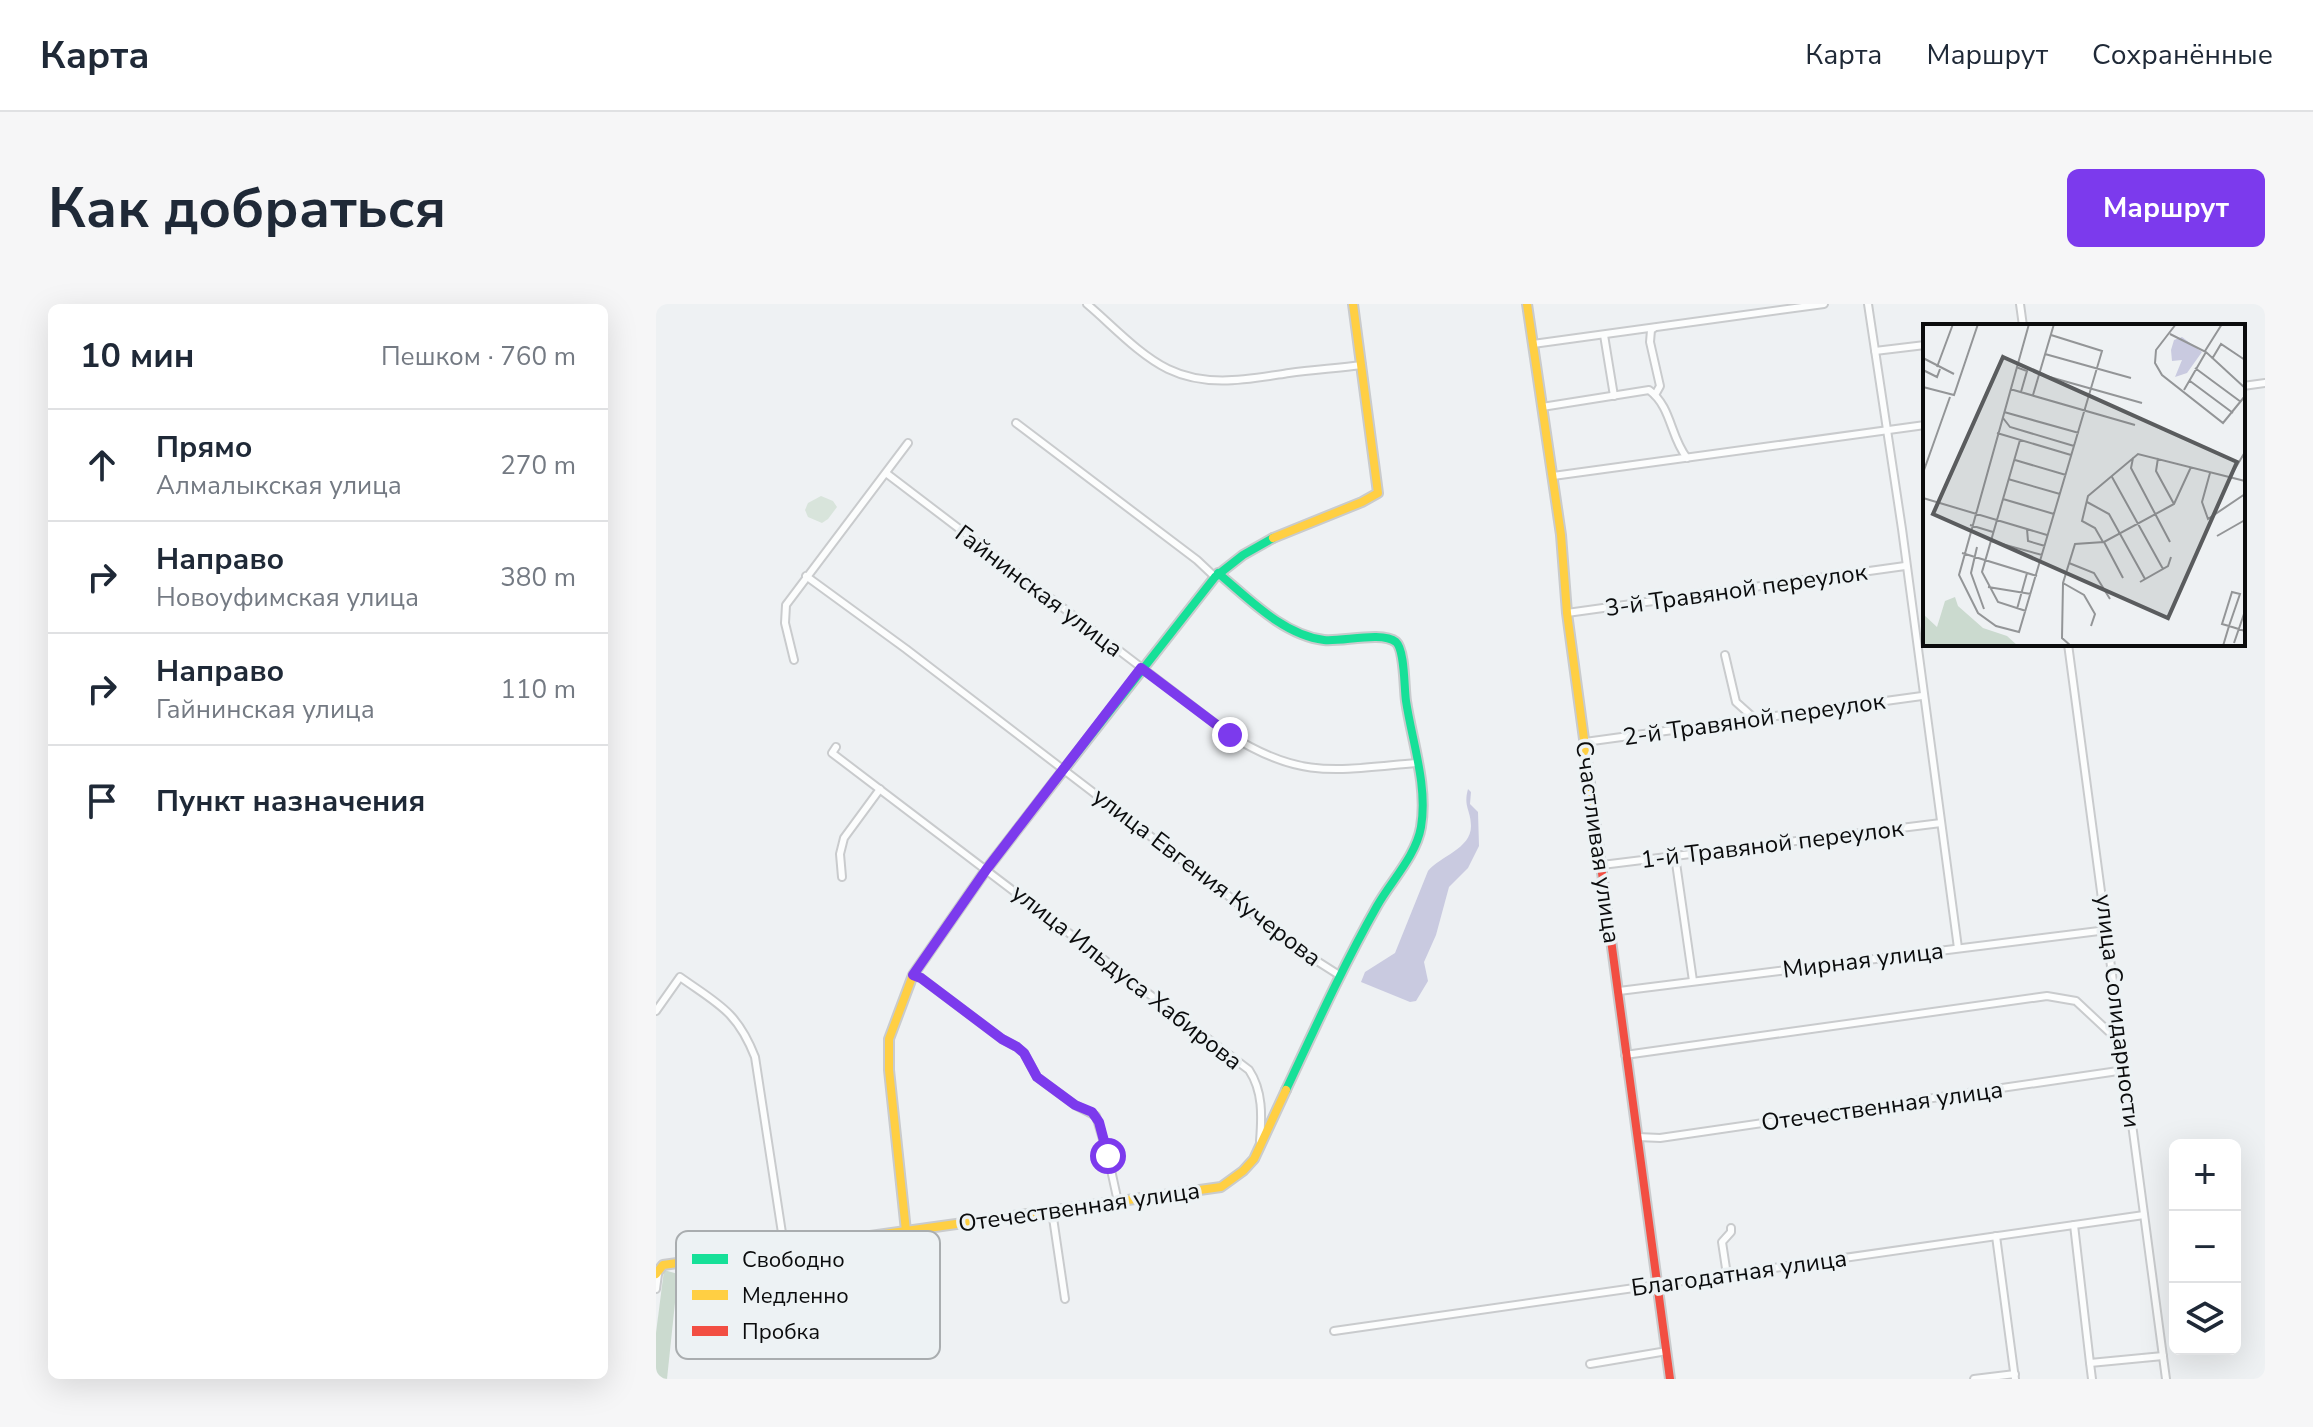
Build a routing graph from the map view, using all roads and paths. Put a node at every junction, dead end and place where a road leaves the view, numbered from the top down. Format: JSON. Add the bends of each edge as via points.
{"nodes":[{"id":1,"x":1087,"y":304,"type":"edge"},
{"id":2,"x":1353,"y":304,"type":"edge"},
{"id":3,"x":1527,"y":304,"type":"edge"},
{"id":4,"x":1824,"y":304,"type":"edge"},
{"id":5,"x":1868,"y":304,"type":"edge"},
{"id":6,"x":2020,"y":304,"type":"edge"},
{"id":7,"x":2023,"y":324,"type":"edge"},
{"id":8,"x":1654,"y":328,"type":"junction"},
{"id":9,"x":1604,"y":335,"type":"junction"},
{"id":10,"x":1533,"y":344,"type":"junction"},
{"id":11,"x":1923,"y":345,"type":"edge"},
{"id":12,"x":1875,"y":351,"type":"junction"},
{"id":13,"x":1362,"y":365,"type":"junction"},
{"id":14,"x":2265,"y":383,"type":"edge"},
{"id":15,"x":2245,"y":386,"type":"edge"},
{"id":16,"x":1655,"y":395,"type":"junction"},
{"id":17,"x":1614,"y":396,"type":"junction"},
{"id":18,"x":1542,"y":407,"type":"junction"},
{"id":19,"x":1016,"y":423,"type":"dead end"},
{"id":20,"x":1923,"y":425,"type":"edge"},
{"id":21,"x":1888,"y":431,"type":"junction"},
{"id":22,"x":908,"y":443,"type":"dead end"},
{"id":23,"x":1687,"y":458,"type":"junction"},
{"id":24,"x":886,"y":473,"type":"junction"},
{"id":25,"x":1553,"y":476,"type":"junction"},
{"id":26,"x":1905,"y":566,"type":"junction"},
{"id":27,"x":1216,"y":575,"type":"junction"},
{"id":28,"x":806,"y":576,"type":"junction"},
{"id":29,"x":1567,"y":613,"type":"junction"},
{"id":30,"x":2068,"y":646,"type":"edge"},
{"id":31,"x":1725,"y":655,"type":"dead end"},
{"id":32,"x":794,"y":660,"type":"dead end"},
{"id":33,"x":1141,"y":668,"type":"junction"},
{"id":34,"x":1922,"y":696,"type":"junction"},
{"id":35,"x":1755,"y":719,"type":"junction"},
{"id":36,"x":1585,"y":742,"type":"junction"},
{"id":37,"x":836,"y":747,"type":"dead end"},
{"id":38,"x":1416,"y":763,"type":"junction"},
{"id":39,"x":1063,"y":769,"type":"junction"},
{"id":40,"x":880,"y":789,"type":"junction"},
{"id":41,"x":1941,"y":823,"type":"junction"},
{"id":42,"x":1675,"y":856,"type":"junction"},
{"id":43,"x":1602,"y":865,"type":"junction"},
{"id":44,"x":986,"y":870,"type":"junction"},
{"id":45,"x":842,"y":877,"type":"dead end"},
{"id":46,"x":2107,"y":930,"type":"junction"},
{"id":47,"x":1958,"y":948,"type":"junction"},
{"id":48,"x":913,"y":975,"type":"junction"},
{"id":49,"x":1339,"y":975,"type":"junction"},
{"id":50,"x":1693,"y":981,"type":"junction"},
{"id":51,"x":1619,"y":991,"type":"junction"},
{"id":52,"x":656,"y":1011,"type":"edge"},
{"id":53,"x":2121,"y":1043,"type":"junction"},
{"id":54,"x":1625,"y":1055,"type":"junction"},
{"id":55,"x":2125,"y":1070,"type":"junction"},
{"id":56,"x":1638,"y":1137,"type":"junction"},
{"id":57,"x":1260,"y":1149,"type":"junction"},
{"id":58,"x":1118,"y":1202,"type":"junction"},
{"id":59,"x":1052,"y":1211,"type":"junction"},
{"id":60,"x":2144,"y":1215,"type":"junction"},
{"id":61,"x":2074,"y":1225,"type":"junction"},
{"id":62,"x":1731,"y":1228,"type":"dead end"},
{"id":63,"x":782,"y":1231,"type":"edge"},
{"id":64,"x":906,"y":1231,"type":"joint"},
{"id":65,"x":1996,"y":1236,"type":"junction"},
{"id":66,"x":676,"y":1263,"type":"edge"},
{"id":67,"x":657,"y":1274,"type":"edge"},
{"id":68,"x":1727,"y":1275,"type":"junction"},
{"id":69,"x":1659,"y":1285,"type":"junction"},
{"id":70,"x":656,"y":1289,"type":"edge"},
{"id":71,"x":1065,"y":1299,"type":"dead end"},
{"id":72,"x":1334,"y":1331,"type":"dead end"},
{"id":73,"x":1667,"y":1351,"type":"junction"},
{"id":74,"x":2163,"y":1356,"type":"junction"},
{"id":75,"x":2090,"y":1363,"type":"junction"},
{"id":76,"x":1590,"y":1364,"type":"dead end"},
{"id":77,"x":2015,"y":1376,"type":"edge"},
{"id":78,"x":1670,"y":1379,"type":"edge"},
{"id":79,"x":1974,"y":1379,"type":"edge"},
{"id":80,"x":2092,"y":1379,"type":"edge"},
{"id":81,"x":2166,"y":1379,"type":"edge"}],
"edges":[{"from":1,"to":13,"type":"street","via":[[1167,368],[1191,377],[1255,379]]},
{"from":2,"to":13,"type":"street"},
{"from":3,"to":10,"type":"street","name":"Счастливая улица"},
{"from":4,"to":8,"type":"street"},
{"from":5,"to":12,"type":"street"},
{"from":6,"to":7,"type":"street"},
{"from":8,"to":9,"type":"street"},
{"from":8,"to":16,"type":"street","via":[[1650,342],[1660,386]]},
{"from":9,"to":10,"type":"street"},
{"from":9,"to":17,"type":"street"},
{"from":10,"to":18,"type":"street","name":"Счастливая улица"},
{"from":11,"to":12,"type":"street"},
{"from":12,"to":21,"type":"street"},
{"from":13,"to":27,"type":"street","via":[[1378,493],[1367,503],[1342,508],[1251,547]]},
{"from":14,"to":15,"type":"street"},
{"from":16,"to":17,"type":"street","via":[[1649,390]]},
{"from":16,"to":23,"type":"street"},
{"from":17,"to":18,"type":"street"},
{"from":18,"to":25,"type":"street","name":"Счастливая улица"},
{"from":19,"to":27,"type":"street"},
{"from":20,"to":21,"type":"street"},
{"from":21,"to":23,"type":"street"},
{"from":21,"to":26,"type":"street"},
{"from":22,"to":24,"type":"street"},
{"from":23,"to":25,"type":"street"},
{"from":24,"to":28,"type":"street"},
{"from":24,"to":33,"type":"street","name":"Гайнинская улица"},
{"from":25,"to":29,"type":"street","name":"Счастливая улица"},
{"from":26,"to":29,"type":"street","name":"3-й Травяной переулок"},
{"from":26,"to":34,"type":"street"},
{"from":27,"to":33,"type":"street"},
{"from":27,"to":38,"type":"street","via":[[1300,633],[1324,640],[1386,638],[1397,643]]},
{"from":28,"to":32,"type":"street","via":[[786,605]]},
{"from":28,"to":39,"type":"street","name":"улица Евгения Кучерова"},
{"from":29,"to":36,"type":"street","name":"Счастливая улица"},
{"from":30,"to":46,"type":"street","name":"улица Солидарности"},
{"from":31,"to":35,"type":"street","via":[[1736,702]]},
{"from":33,"to":38,"type":"street","name":"Гайнинская улица","via":[[1230,735],[1293,766],[1325,771]]},
{"from":33,"to":39,"type":"street"},
{"from":34,"to":35,"type":"street","name":"2-й Травяной переулок"},
{"from":34,"to":41,"type":"street"},
{"from":35,"to":36,"type":"street","name":"2-й Травяной переулок"},
{"from":36,"to":43,"type":"street","name":"Счастливая улица"},
{"from":37,"to":40,"type":"street","name":"улица Ильдуса Хабирова","via":[[832,753]]},
{"from":38,"to":49,"type":"street","via":[[1422,802],[1418,836]]},
{"from":39,"to":44,"type":"street"},
{"from":39,"to":49,"type":"street","name":"улица Евгения Кучерова"},
{"from":40,"to":44,"type":"street","name":"улица Ильдуса Хабирова"},
{"from":40,"to":45,"type":"street","via":[[844,838]]},
{"from":41,"to":42,"type":"street","name":"1-й Травяной переулок"},
{"from":41,"to":47,"type":"street"},
{"from":42,"to":43,"type":"street","name":"1-й Травяной переулок"},
{"from":42,"to":50,"type":"street"},
{"from":43,"to":51,"type":"street","name":"Счастливая улица"},
{"from":44,"to":48,"type":"street"},
{"from":44,"to":57,"type":"street","name":"улица Ильдуса Хабирова","via":[[1249,1070],[1258,1086]]},
{"from":46,"to":47,"type":"street","name":"Мирная улица"},
{"from":46,"to":53,"type":"street","name":"улица Солидарности"},
{"from":47,"to":50,"type":"street","name":"Мирная улица"},
{"from":48,"to":58,"type":"street","via":[[1017,1047],[1037,1077],[1096,1116]]},
{"from":48,"to":64,"type":"street","via":[[889,1039]]},
{"from":49,"to":57,"type":"street"},
{"from":50,"to":51,"type":"street","name":"Мирная улица"},
{"from":51,"to":54,"type":"street","name":"Счастливая улица"},
{"from":52,"to":63,"type":"street","via":[[680,977],[729,1012],[745,1031],[755,1057]]},
{"from":53,"to":54,"type":"street","via":[[2076,1001],[2047,996]]},
{"from":53,"to":55,"type":"street","name":"улица Солидарности"},
{"from":54,"to":56,"type":"street","name":"Счастливая улица"},
{"from":55,"to":56,"type":"street","name":"Отечественная улица"},
{"from":55,"to":60,"type":"street","name":"улица Солидарности"},
{"from":56,"to":69,"type":"street","name":"Счастливая улица"},
{"from":57,"to":58,"type":"street","name":"Отечественная улица","via":[[1221,1187]]},
{"from":58,"to":59,"type":"street","name":"Отечественная улица"},
{"from":59,"to":64,"type":"street","name":"Отечественная улица"},
{"from":59,"to":71,"type":"street"},
{"from":60,"to":61,"type":"street","name":"Благодатная улица"},
{"from":60,"to":74,"type":"street","name":"улица Солидарности"},
{"from":61,"to":65,"type":"street","name":"Благодатная улица"},
{"from":61,"to":75,"type":"street"},
{"from":62,"to":68,"type":"street","via":[[1722,1242]]},
{"from":65,"to":68,"type":"street","name":"Благодатная улица"},
{"from":65,"to":77,"type":"street"},
{"from":66,"to":67,"type":"street","name":"Отечественная улица","via":[[663,1265]]},
{"from":67,"to":70,"type":"street"},
{"from":68,"to":69,"type":"street","name":"Благодатная улица"},
{"from":69,"to":72,"type":"street","name":"Благодатная улица"},
{"from":69,"to":73,"type":"street","name":"Счастливая улица"},
{"from":73,"to":76,"type":"street"},
{"from":73,"to":78,"type":"street","name":"Счастливая улица"},
{"from":74,"to":75,"type":"street"},
{"from":74,"to":81,"type":"street","name":"улица Солидарности"},
{"from":75,"to":80,"type":"street"},
{"from":77,"to":79,"type":"street"}]}
